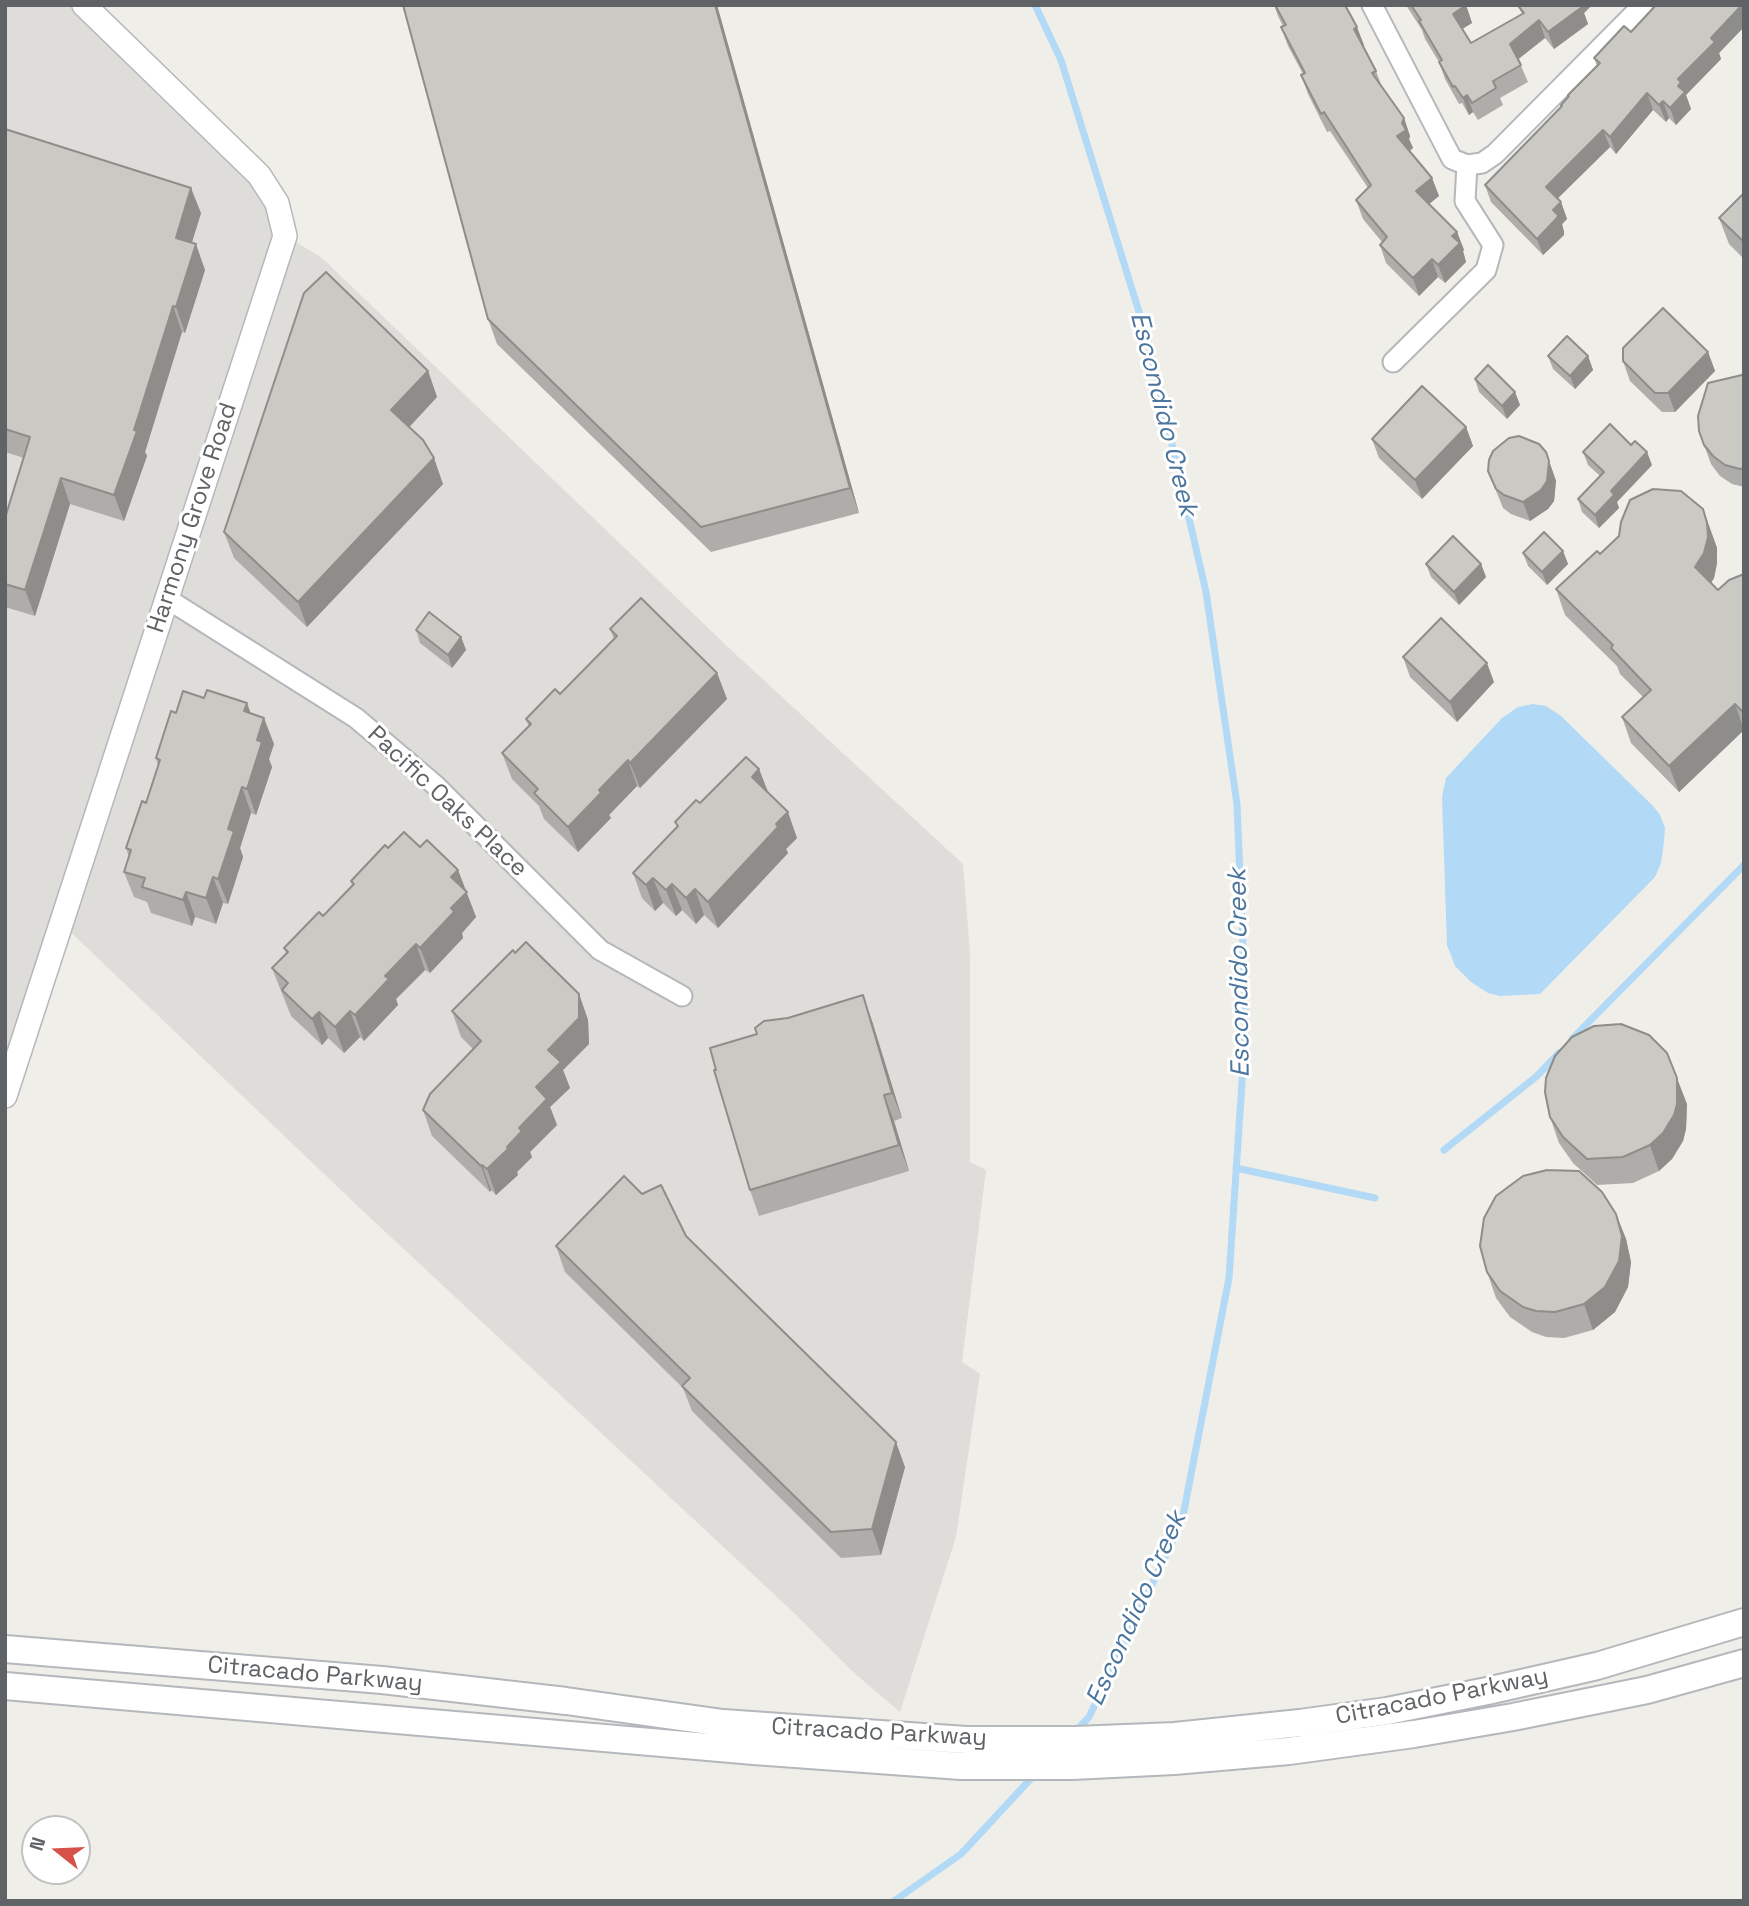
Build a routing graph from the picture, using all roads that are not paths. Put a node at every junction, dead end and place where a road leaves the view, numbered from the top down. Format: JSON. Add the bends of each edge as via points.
{"nodes":[{"id":1,"x":84,"y":5,"type":"edge"},
{"id":2,"x":1372,"y":5,"type":"edge"},
{"id":3,"x":1643,"y":5,"type":"edge"},
{"id":4,"x":1467,"y":165,"type":"junction"},
{"id":5,"x":1393,"y":362,"type":"dead end"},
{"id":6,"x":166,"y":598,"type":"junction"},
{"id":7,"x":682,"y":996,"type":"dead end"},
{"id":8,"x":5,"y":1096,"type":"edge"},
{"id":9,"x":1744,"y":1622,"type":"edge"},
{"id":10,"x":5,"y":1649,"type":"edge"},
{"id":11,"x":1744,"y":1663,"type":"edge"},
{"id":12,"x":5,"y":1686,"type":"edge"}],
"edges":[{"from":1,"to":6,"type":"street","name":"Harmony Grove Road","via":[[259,175],[277,203],[285,236]]},
{"from":2,"to":4,"type":"street","via":[[1452,159]]},
{"from":3,"to":4,"type":"street","via":[[1495,154],[1482,163]]},
{"from":4,"to":5,"type":"street","via":[[1465,201],[1493,245],[1486,270]]},
{"from":6,"to":7,"type":"street","name":"Pacific Oaks Place","via":[[356,718],[435,785],[600,950]]},
{"from":6,"to":8,"type":"street","name":"Harmony Grove Road"},
{"from":9,"to":10,"type":"main road","name":"Citracado Parkway","via":[[1597,1666],[1387,1711],[1175,1736],[1074,1740],[966,1740],[723,1723],[382,1680]]},
{"from":11,"to":12,"type":"main road","name":"Citracado Parkway","via":[[1647,1690],[1414,1734],[1289,1751],[1072,1766],[961,1766],[754,1752]]}]}
